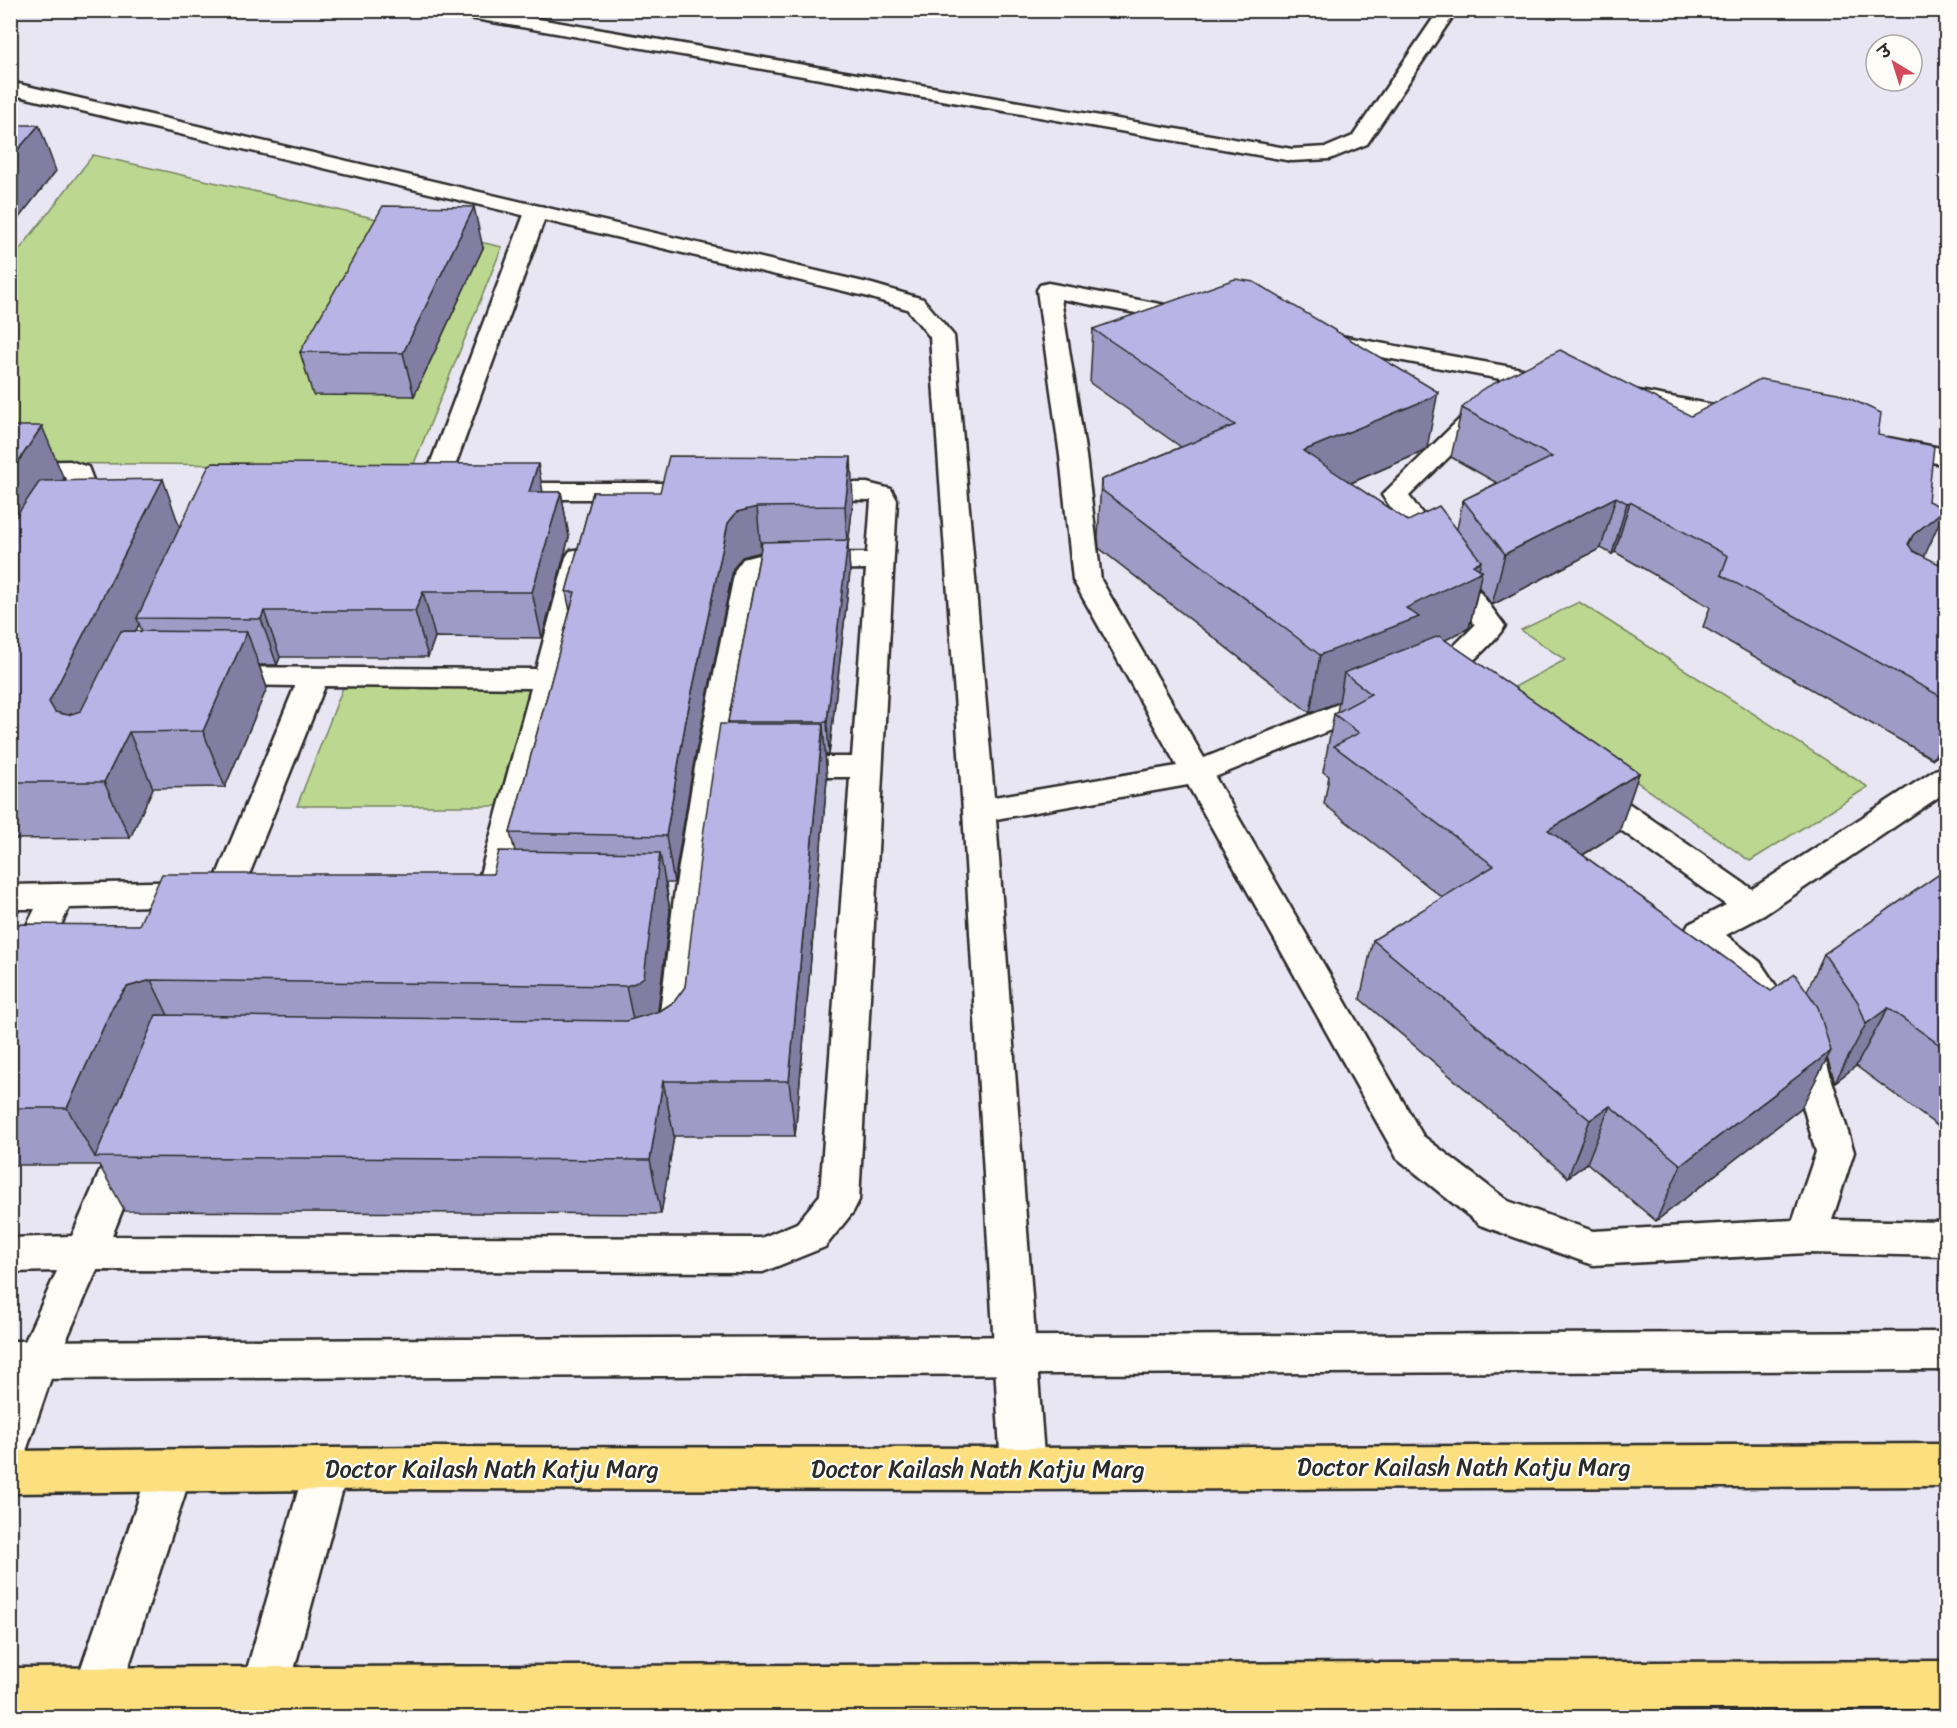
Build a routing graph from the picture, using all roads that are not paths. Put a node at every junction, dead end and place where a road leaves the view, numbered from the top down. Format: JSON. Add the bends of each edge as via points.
{"nodes":[{"id":1,"x":452,"y":10,"type":"edge"},
{"id":2,"x":1448,"y":10,"type":"edge"},
{"id":3,"x":10,"y":88,"type":"edge"},
{"id":4,"x":536,"y":212,"type":"junction"},
{"id":5,"x":1217,"y":321,"type":"edge"},
{"id":6,"x":1296,"y":335,"type":"edge"},
{"id":7,"x":1518,"y":375,"type":"junction"},
{"id":8,"x":1773,"y":424,"type":"edge"},
{"id":9,"x":1866,"y":441,"type":"edge"},
{"id":10,"x":1947,"y":457,"type":"edge"},
{"id":11,"x":10,"y":470,"type":"edge"},
{"id":12,"x":738,"y":491,"type":"edge"},
{"id":13,"x":785,"y":491,"type":"edge"},
{"id":14,"x":591,"y":514,"type":"junction"},
{"id":15,"x":879,"y":561,"type":"junction"},
{"id":16,"x":10,"y":594,"type":"edge"},
{"id":17,"x":190,"y":675,"type":"edge"},
{"id":18,"x":314,"y":676,"type":"junction"},
{"id":19,"x":547,"y":679,"type":"junction"},
{"id":20,"x":735,"y":767,"type":"junction"},
{"id":21,"x":867,"y":768,"type":"junction"},
{"id":22,"x":1196,"y":773,"type":"junction"},
{"id":23,"x":1566,"y":775,"type":"edge"},
{"id":24,"x":1947,"y":777,"type":"edge"},
{"id":25,"x":979,"y":811,"type":"junction"},
{"id":26,"x":492,"y":892,"type":"junction"},
{"id":27,"x":226,"y":893,"type":"junction"},
{"id":28,"x":261,"y":893,"type":"edge"},
{"id":29,"x":457,"y":893,"type":"edge"},
{"id":30,"x":527,"y":893,"type":"edge"},
{"id":31,"x":58,"y":896,"type":"junction"},
{"id":32,"x":656,"y":896,"type":"edge"},
{"id":33,"x":10,"y":897,"type":"edge"},
{"id":34,"x":691,"y":897,"type":"junction"},
{"id":35,"x":1752,"y":906,"type":"junction"},
{"id":36,"x":10,"y":997,"type":"edge"},
{"id":37,"x":649,"y":1057,"type":"edge"},
{"id":38,"x":143,"y":1112,"type":"edge"},
{"id":39,"x":1807,"y":1236,"type":"junction"},
{"id":40,"x":1947,"y":1239,"type":"edge"},
{"id":41,"x":85,"y":1253,"type":"junction"},
{"id":42,"x":10,"y":1255,"type":"edge"},
{"id":43,"x":1947,"y":1351,"type":"edge"},
{"id":44,"x":1017,"y":1355,"type":"junction"},
{"id":45,"x":23,"y":1361,"type":"edge"},
{"id":46,"x":10,"y":1440,"type":"edge"},
{"id":47,"x":1947,"y":1465,"type":"edge"},
{"id":48,"x":1023,"y":1469,"type":"junction"},
{"id":49,"x":326,"y":1470,"type":"junction"},
{"id":50,"x":10,"y":1472,"type":"edge"},
{"id":51,"x":170,"y":1472,"type":"junction"},
{"id":52,"x":1947,"y":1685,"type":"edge"},
{"id":53,"x":10,"y":1692,"type":"edge"},
{"id":54,"x":1373,"y":1702,"type":"edge"},
{"id":55,"x":261,"y":1704,"type":"edge"},
{"id":56,"x":92,"y":1705,"type":"edge"}],
"edges":[{"from":1,"to":2,"type":"street","via":[[1292,155],[1330,153],[1360,140]]},
{"from":3,"to":4,"type":"street"},
{"from":4,"to":14,"type":"street","via":[[421,491]]},
{"from":4,"to":25,"type":"street","via":[[915,304],[942,336]]},
{"from":5,"to":22,"type":"street","via":[[1048,290],[1087,580]]},
{"from":6,"to":7,"type":"street"},
{"from":7,"to":8,"type":"street"},
{"from":7,"to":22,"type":"street","via":[[1395,495],[1491,626],[1420,688]]},
{"from":9,"to":10,"type":"street"},
{"from":11,"to":16,"type":"street","via":[[70,469],[79,473],[80,480]]},
{"from":12,"to":14,"type":"street"},
{"from":13,"to":15,"type":"street","via":[[867,491],[882,495]]},
{"from":14,"to":19,"type":"street"},
{"from":15,"to":20,"type":"street","via":[[762,562],[749,570]]},
{"from":15,"to":21,"type":"street"},
{"from":17,"to":18,"type":"street"},
{"from":18,"to":19,"type":"street"},
{"from":18,"to":27,"type":"street"},
{"from":19,"to":26,"type":"street"},
{"from":20,"to":21,"type":"street"},
{"from":20,"to":34,"type":"street"},
{"from":21,"to":41,"type":"street","via":[[839,1200],[811,1235],[763,1255]]},
{"from":22,"to":25,"type":"street"},
{"from":22,"to":39,"type":"street","via":[[1410,1147],[1494,1213],[1593,1248]]},
{"from":23,"to":35,"type":"street"},
{"from":24,"to":35,"type":"street"},
{"from":25,"to":44,"type":"street"},
{"from":26,"to":29,"type":"street"},
{"from":26,"to":30,"type":"street"},
{"from":27,"to":28,"type":"street"},
{"from":27,"to":31,"type":"street"},
{"from":31,"to":33,"type":"street"},
{"from":31,"to":36,"type":"street"},
{"from":32,"to":34,"type":"street"},
{"from":34,"to":37,"type":"street","via":[[674,1042],[659,1055]]},
{"from":35,"to":39,"type":"street","via":[[1701,933],[1748,971],[1808,1060],[1835,1152]]},
{"from":38,"to":41,"type":"street"},
{"from":39,"to":40,"type":"street"},
{"from":41,"to":42,"type":"street"},
{"from":41,"to":45,"type":"street"},
{"from":43,"to":44,"type":"street"},
{"from":44,"to":45,"type":"street"},
{"from":44,"to":48,"type":"street"},
{"from":45,"to":46,"type":"street"},
{"from":47,"to":48,"type":"main road","name":"Doctor Kailash Nath Katju Marg"},
{"from":48,"to":49,"type":"main road","name":"Doctor Kailash Nath Katju Marg"},
{"from":49,"to":51,"type":"main road","name":"Doctor Kailash Nath Katju Marg"},
{"from":49,"to":55,"type":"street"},
{"from":50,"to":51,"type":"main road","name":"Doctor Kailash Nath Katju Marg"},
{"from":51,"to":56,"type":"street"},
{"from":52,"to":54,"type":"main road"},
{"from":53,"to":56,"type":"main road"},
{"from":54,"to":55,"type":"main road"},
{"from":55,"to":56,"type":"main road"}]}
